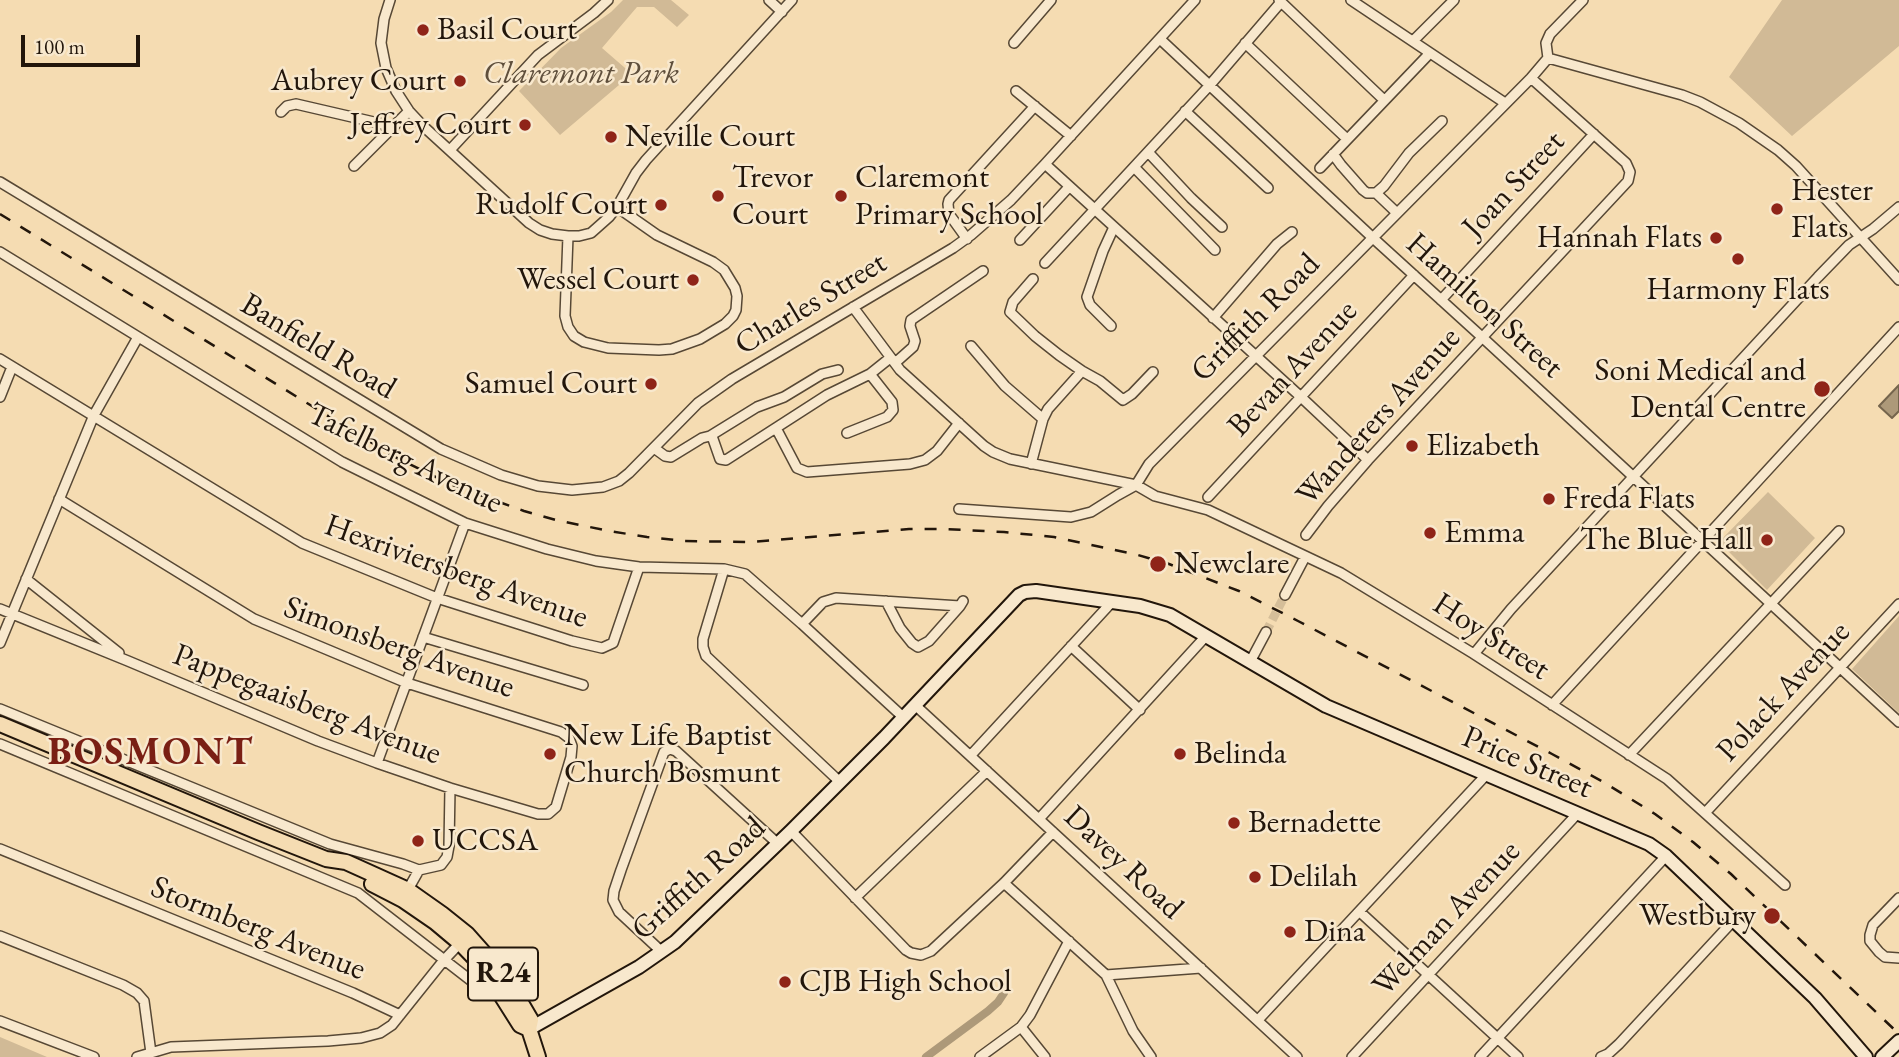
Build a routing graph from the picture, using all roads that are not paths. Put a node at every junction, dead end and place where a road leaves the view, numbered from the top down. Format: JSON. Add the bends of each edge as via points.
{"nodes":[{"id":1,"x":390,"y":0,"type":"edge"},
{"id":2,"x":608,"y":0,"type":"edge"},
{"id":3,"x":769,"y":0,"type":"edge"},
{"id":4,"x":792,"y":0,"type":"edge"},
{"id":5,"x":1051,"y":0,"type":"edge"},
{"id":6,"x":1195,"y":0,"type":"edge"},
{"id":7,"x":1351,"y":0,"type":"edge"},
{"id":8,"x":1454,"y":0,"type":"edge"},
{"id":9,"x":1583,"y":0,"type":"edge"},
{"id":10,"x":1280,"y":1,"type":"edge"},
{"id":11,"x":782,"y":12,"type":"junction"},
{"id":12,"x":1160,"y":39,"type":"junction"},
{"id":13,"x":1413,"y":41,"type":"junction"},
{"id":14,"x":1014,"y":43,"type":"dead end"},
{"id":15,"x":1245,"y":43,"type":"junction"},
{"id":16,"x":1430,"y":52,"type":"junction"},
{"id":17,"x":1548,"y":58,"type":"junction"},
{"id":18,"x":1531,"y":78,"type":"junction"},
{"id":19,"x":1209,"y":86,"type":"junction"},
{"id":20,"x":1016,"y":91,"type":"dead end"},
{"id":21,"x":1384,"y":100,"type":"junction"},
{"id":22,"x":1505,"y":103,"type":"junction"},
{"id":23,"x":1035,"y":106,"type":"junction"},
{"id":24,"x":409,"y":111,"type":"junction"},
{"id":25,"x":1185,"y":111,"type":"junction"},
{"id":26,"x":281,"y":112,"type":"dead end"},
{"id":27,"x":1442,"y":121,"type":"dead end"},
{"id":28,"x":391,"y":126,"type":"junction"},
{"id":29,"x":1594,"y":134,"type":"junction"},
{"id":30,"x":1071,"y":136,"type":"junction"},
{"id":31,"x":1347,"y":139,"type":"junction"},
{"id":32,"x":450,"y":150,"type":"junction"},
{"id":33,"x":1148,"y":152,"type":"junction"},
{"id":34,"x":1334,"y":153,"type":"junction"},
{"id":35,"x":1045,"y":164,"type":"junction"},
{"id":36,"x":354,"y":166,"type":"dead end"},
{"id":37,"x":1134,"y":167,"type":"junction"},
{"id":38,"x":1320,"y":168,"type":"dead end"},
{"id":39,"x":0,"y":182,"type":"edge"},
{"id":40,"x":1069,"y":187,"type":"junction"},
{"id":41,"x":1268,"y":188,"type":"dead end"},
{"id":42,"x":1376,"y":193,"type":"junction"},
{"id":43,"x":1899,"y":207,"type":"edge"},
{"id":44,"x":617,"y":208,"type":"junction"},
{"id":45,"x":1094,"y":210,"type":"junction"},
{"id":46,"x":1397,"y":213,"type":"junction"},
{"id":47,"x":1222,"y":227,"type":"dead end"},
{"id":48,"x":1114,"y":228,"type":"junction"},
{"id":49,"x":1292,"y":232,"type":"dead end"},
{"id":50,"x":568,"y":236,"type":"junction"},
{"id":51,"x":1861,"y":237,"type":"junction"},
{"id":52,"x":1373,"y":238,"type":"junction"},
{"id":53,"x":967,"y":239,"type":"junction"},
{"id":54,"x":1020,"y":240,"type":"dead end"},
{"id":55,"x":1215,"y":250,"type":"dead end"},
{"id":56,"x":0,"y":252,"type":"edge"},
{"id":57,"x":1045,"y":263,"type":"dead end"},
{"id":58,"x":983,"y":271,"type":"dead end"},
{"id":59,"x":1414,"y":275,"type":"junction"},
{"id":60,"x":1033,"y":279,"type":"dead end"},
{"id":61,"x":1899,"y":280,"type":"edge"},
{"id":62,"x":1441,"y":300,"type":"junction"},
{"id":63,"x":853,"y":307,"type":"junction"},
{"id":64,"x":1213,"y":318,"type":"junction"},
{"id":65,"x":1111,"y":326,"type":"dead end"},
{"id":66,"x":1899,"y":327,"type":"edge"},
{"id":67,"x":138,"y":337,"type":"junction"},
{"id":68,"x":1483,"y":338,"type":"junction"},
{"id":69,"x":971,"y":346,"type":"dead end"},
{"id":70,"x":1255,"y":357,"type":"junction"},
{"id":71,"x":0,"y":359,"type":"edge"},
{"id":72,"x":893,"y":361,"type":"junction"},
{"id":73,"x":12,"y":367,"type":"junction"},
{"id":74,"x":838,"y":370,"type":"dead end"},
{"id":75,"x":1082,"y":371,"type":"junction"},
{"id":76,"x":1153,"y":372,"type":"dead end"},
{"id":77,"x":870,"y":374,"type":"junction"},
{"id":78,"x":0,"y":397,"type":"edge"},
{"id":79,"x":1301,"y":397,"type":"junction"},
{"id":80,"x":94,"y":415,"type":"junction"},
{"id":81,"x":1043,"y":419,"type":"junction"},
{"id":82,"x":959,"y":423,"type":"junction"},
{"id":83,"x":776,"y":428,"type":"junction"},
{"id":84,"x":847,"y":433,"type":"dead end"},
{"id":85,"x":710,"y":436,"type":"junction"},
{"id":86,"x":654,"y":448,"type":"junction"},
{"id":87,"x":1368,"y":460,"type":"junction"},
{"id":88,"x":1031,"y":464,"type":"junction"},
{"id":89,"x":629,"y":473,"type":"joint"},
{"id":90,"x":1634,"y":477,"type":"junction"},
{"id":91,"x":1136,"y":485,"type":"junction"},
{"id":92,"x":1208,"y":497,"type":"dead end"},
{"id":93,"x":59,"y":499,"type":"junction"},
{"id":94,"x":959,"y":509,"type":"dead end"},
{"id":95,"x":465,"y":523,"type":"junction"},
{"id":96,"x":1839,"y":531,"type":"dead end"},
{"id":97,"x":1306,"y":535,"type":"dead end"},
{"id":98,"x":1703,"y":541,"type":"junction"},
{"id":99,"x":1305,"y":557,"type":"junction"},
{"id":100,"x":639,"y":567,"type":"junction"},
{"id":101,"x":724,"y":569,"type":"junction"},
{"id":102,"x":26,"y":579,"type":"junction"},
{"id":103,"x":1285,"y":595,"type":"tunnel mouth"},
{"id":104,"x":437,"y":598,"type":"junction"},
{"id":105,"x":886,"y":601,"type":"junction"},
{"id":106,"x":1111,"y":603,"type":"junction"},
{"id":107,"x":1771,"y":604,"type":"junction"},
{"id":108,"x":1899,"y":604,"type":"edge"},
{"id":109,"x":0,"y":609,"type":"edge"},
{"id":110,"x":12,"y":614,"type":"junction"},
{"id":111,"x":802,"y":624,"type":"junction"},
{"id":112,"x":1266,"y":632,"type":"tunnel mouth"},
{"id":113,"x":1206,"y":636,"type":"junction"},
{"id":114,"x":423,"y":637,"type":"junction"},
{"id":115,"x":0,"y":643,"type":"edge"},
{"id":116,"x":1071,"y":646,"type":"junction"},
{"id":117,"x":1474,"y":654,"type":"junction"},
{"id":118,"x":128,"y":661,"type":"junction"},
{"id":119,"x":1250,"y":662,"type":"junction"},
{"id":120,"x":1840,"y":668,"type":"junction"},
{"id":121,"x":407,"y":683,"type":"junction"},
{"id":122,"x":583,"y":685,"type":"dead end"},
{"id":123,"x":915,"y":705,"type":"junction"},
{"id":124,"x":1552,"y":705,"type":"junction"},
{"id":125,"x":0,"y":709,"type":"edge"},
{"id":126,"x":1140,"y":709,"type":"junction"},
{"id":127,"x":903,"y":717,"type":"junction"},
{"id":128,"x":1899,"y":722,"type":"edge"},
{"id":129,"x":0,"y":724,"type":"edge"},
{"id":130,"x":0,"y":744,"type":"edge"},
{"id":131,"x":971,"y":755,"type":"junction"},
{"id":132,"x":1629,"y":755,"type":"junction"},
{"id":133,"x":377,"y":763,"type":"junction"},
{"id":134,"x":987,"y":771,"type":"junction"},
{"id":135,"x":1486,"y":775,"type":"junction"},
{"id":136,"x":841,"y":782,"type":"junction"},
{"id":137,"x":450,"y":788,"type":"junction"},
{"id":138,"x":1578,"y":813,"type":"junction"},
{"id":139,"x":1705,"y":813,"type":"junction"},
{"id":140,"x":1039,"y":819,"type":"junction"},
{"id":141,"x":791,"y":831,"type":"junction"},
{"id":142,"x":1053,"y":832,"type":"junction"},
{"id":143,"x":777,"y":844,"type":"junction"},
{"id":144,"x":0,"y":849,"type":"edge"},
{"id":145,"x":1666,"y":856,"type":"junction"},
{"id":146,"x":419,"y":870,"type":"junction"},
{"id":147,"x":1004,"y":883,"type":"junction"},
{"id":148,"x":1785,"y":885,"type":"dead end"},
{"id":149,"x":405,"y":895,"type":"junction"},
{"id":150,"x":855,"y":898,"type":"junction"},
{"id":151,"x":1899,"y":898,"type":"edge"},
{"id":152,"x":1360,"y":912,"type":"junction"},
{"id":153,"x":1733,"y":921,"type":"junction"},
{"id":154,"x":0,"y":936,"type":"edge"},
{"id":155,"x":463,"y":938,"type":"junction"},
{"id":156,"x":1069,"y":941,"type":"junction"},
{"id":157,"x":662,"y":952,"type":"junction"},
{"id":158,"x":1899,"y":958,"type":"edge"},
{"id":159,"x":444,"y":960,"type":"junction"},
{"id":160,"x":1200,"y":968,"type":"junction"},
{"id":161,"x":1106,"y":975,"type":"junction"},
{"id":162,"x":1428,"y":975,"type":"junction"},
{"id":163,"x":487,"y":993,"type":"dead end"},
{"id":164,"x":400,"y":1015,"type":"junction"},
{"id":165,"x":1258,"y":1020,"type":"junction"},
{"id":166,"x":0,"y":1021,"type":"edge"},
{"id":167,"x":1021,"y":1027,"type":"junction"},
{"id":168,"x":529,"y":1029,"type":"junction"},
{"id":169,"x":1497,"y":1038,"type":"junction"},
{"id":170,"x":1850,"y":1039,"type":"junction"},
{"id":171,"x":1897,"y":1043,"type":"edge"},
{"id":172,"x":151,"y":1053,"type":"junction"},
{"id":173,"x":94,"y":1057,"type":"edge"},
{"id":174,"x":137,"y":1057,"type":"edge"},
{"id":175,"x":538,"y":1057,"type":"edge"},
{"id":176,"x":980,"y":1057,"type":"edge"},
{"id":177,"x":1045,"y":1057,"type":"edge"},
{"id":178,"x":1151,"y":1057,"type":"edge"},
{"id":179,"x":1297,"y":1057,"type":"edge"},
{"id":180,"x":1352,"y":1057,"type":"edge"},
{"id":181,"x":1480,"y":1057,"type":"edge"},
{"id":182,"x":1518,"y":1057,"type":"edge"},
{"id":183,"x":1601,"y":1057,"type":"edge"},
{"id":184,"x":1855,"y":1057,"type":"edge"},
{"id":185,"x":1866,"y":1057,"type":"edge"},
{"id":186,"x":1882,"y":1057,"type":"edge"}],
"edges":[{"from":1,"to":24,"type":"street","via":[[381,43],[386,68]]},
{"from":2,"to":32,"type":"street","via":[[538,55]]},
{"from":3,"to":11,"type":"street"},
{"from":4,"to":11,"type":"street"},
{"from":5,"to":14,"type":"street"},
{"from":6,"to":12,"type":"street","name":"Charles Street"},
{"from":7,"to":13,"type":"street"},
{"from":8,"to":13,"type":"street"},
{"from":9,"to":17,"type":"street","via":[[1550,34]]},
{"from":10,"to":15,"type":"street"},
{"from":10,"to":21,"type":"street"},
{"from":11,"to":44,"type":"street","via":[[646,160]]},
{"from":12,"to":19,"type":"street","name":"Hamilton Street"},
{"from":12,"to":30,"type":"street","name":"Charles Street"},
{"from":13,"to":16,"type":"street"},
{"from":15,"to":19,"type":"street"},
{"from":15,"to":31,"type":"street"},
{"from":16,"to":21,"type":"street"},
{"from":16,"to":22,"type":"street"},
{"from":17,"to":18,"type":"street","name":"Griffith Road"},
{"from":17,"to":51,"type":"street","via":[[1682,95],[1720,112],[1796,166]]},
{"from":18,"to":22,"type":"street","name":"Griffith Road"},
{"from":18,"to":29,"type":"street"},
{"from":19,"to":25,"type":"street"},
{"from":19,"to":52,"type":"street","name":"Hamilton Street"},
{"from":20,"to":23,"type":"street"},
{"from":21,"to":31,"type":"street"},
{"from":22,"to":46,"type":"street","name":"Griffith Road"},
{"from":23,"to":30,"type":"street"},
{"from":23,"to":53,"type":"street","via":[[949,200],[949,214]]},
{"from":24,"to":28,"type":"street"},
{"from":24,"to":32,"type":"street"},
{"from":25,"to":33,"type":"street"},
{"from":25,"to":41,"type":"street"},
{"from":26,"to":28,"type":"street","via":[[296,104]]},
{"from":27,"to":42,"type":"street"},
{"from":28,"to":36,"type":"street"},
{"from":29,"to":62,"type":"street","name":"Joan Street"},
{"from":29,"to":68,"type":"street","name":"Wanderers Avenue","via":[[1629,167],[1628,181]]},
{"from":30,"to":35,"type":"street","name":"Charles Street"},
{"from":31,"to":34,"type":"street"},
{"from":32,"to":50,"type":"street","via":[[529,223]]},
{"from":33,"to":37,"type":"street"},
{"from":33,"to":47,"type":"street"},
{"from":34,"to":38,"type":"street"},
{"from":34,"to":42,"type":"street","via":[[1363,190]]},
{"from":35,"to":40,"type":"street"},
{"from":35,"to":53,"type":"street","name":"Charles Street"},
{"from":37,"to":45,"type":"street"},
{"from":37,"to":55,"type":"street"},
{"from":39,"to":89,"type":"street","name":"Banfield Road","via":[[374,410],[470,463],[538,486],[572,490],[611,485]]},
{"from":40,"to":45,"type":"street"},
{"from":40,"to":54,"type":"street"},
{"from":42,"to":46,"type":"street"},
{"from":43,"to":51,"type":"street"},
{"from":44,"to":50,"type":"street","via":[[591,233]]},
{"from":44,"to":50,"type":"street","via":[[656,235],[724,270],[737,296],[736,310],[725,324],[672,349],[608,348],[584,342],[568,327],[565,316]]},
{"from":45,"to":48,"type":"street"},
{"from":45,"to":57,"type":"street"},
{"from":46,"to":52,"type":"street","name":"Griffith Road"},
{"from":48,"to":64,"type":"street"},
{"from":48,"to":65,"type":"street","via":[[1087,297]]},
{"from":49,"to":64,"type":"street"},
{"from":51,"to":61,"type":"street"},
{"from":51,"to":90,"type":"street","via":[[1818,277]]},
{"from":52,"to":59,"type":"street","name":"Hamilton Street"},
{"from":52,"to":70,"type":"street","name":"Griffith Road"},
{"from":53,"to":63,"type":"street","name":"Charles Street"},
{"from":56,"to":67,"type":"street","name":"Tafelberg Avenue"},
{"from":58,"to":72,"type":"street","via":[[911,320],[913,347]]},
{"from":59,"to":62,"type":"street","name":"Hamilton Street"},
{"from":59,"to":79,"type":"street","name":"Bevan Avenue"},
{"from":60,"to":75,"type":"street","via":[[1010,312]]},
{"from":62,"to":68,"type":"street","name":"Hamilton Street"},
{"from":63,"to":72,"type":"street","name":"Hoy Street"},
{"from":63,"to":86,"type":"street","name":"Charles Street","via":[[709,394]]},
{"from":64,"to":70,"type":"street"},
{"from":66,"to":98,"type":"street"},
{"from":67,"to":80,"type":"street"},
{"from":67,"to":95,"type":"street","name":"Tafelberg Avenue","via":[[342,462]]},
{"from":68,"to":87,"type":"street","name":"Wanderers Avenue"},
{"from":68,"to":90,"type":"street","name":"Hamilton Street"},
{"from":69,"to":81,"type":"street","via":[[1005,386]]},
{"from":70,"to":79,"type":"street"},
{"from":70,"to":91,"type":"street","name":"Griffith Road","via":[[1149,464]]},
{"from":71,"to":73,"type":"street","name":"Hexriviersberg Avenue"},
{"from":72,"to":77,"type":"street"},
{"from":72,"to":82,"type":"street","name":"Hoy Street"},
{"from":73,"to":78,"type":"street"},
{"from":73,"to":80,"type":"street","name":"Hexriviersberg Avenue"},
{"from":74,"to":85,"type":"street","via":[[757,407]]},
{"from":75,"to":76,"type":"street","via":[[1123,400]]},
{"from":75,"to":81,"type":"street"},
{"from":77,"to":83,"type":"street"},
{"from":77,"to":84,"type":"street","via":[[892,410]]},
{"from":79,"to":87,"type":"street"},
{"from":79,"to":92,"type":"street","name":"Bevan Avenue"},
{"from":80,"to":93,"type":"street"},
{"from":80,"to":104,"type":"street","name":"Hexriviersberg Avenue","via":[[302,543]]},
{"from":81,"to":88,"type":"street"},
{"from":82,"to":83,"type":"street","via":[[925,460],[807,472],[797,468]]},
{"from":82,"to":88,"type":"street","name":"Hoy Street","via":[[993,452]]},
{"from":83,"to":85,"type":"street","via":[[724,461]]},
{"from":85,"to":86,"type":"street","via":[[668,458]]},
{"from":86,"to":89,"type":"street","name":"Charles Street"},
{"from":87,"to":97,"type":"street","name":"Wanderers Avenue"},
{"from":88,"to":91,"type":"street","name":"Hoy Street"},
{"from":90,"to":98,"type":"street","name":"Hamilton Street"},
{"from":90,"to":117,"type":"street"},
{"from":91,"to":94,"type":"street","name":"Griffith Road","via":[[1091,512],[1071,517]]},
{"from":91,"to":99,"type":"street","name":"Hoy Street","via":[[1155,496],[1208,510]]},
{"from":93,"to":102,"type":"street"},
{"from":93,"to":121,"type":"street","name":"Simonsberg Avenue","via":[[254,619]]},
{"from":95,"to":100,"type":"street","name":"Tafelberg Avenue","via":[[575,557]]},
{"from":95,"to":104,"type":"street"},
{"from":96,"to":107,"type":"street"},
{"from":98,"to":107,"type":"street","name":"Hamilton Street"},
{"from":98,"to":124,"type":"street"},
{"from":99,"to":103,"type":"street"},
{"from":99,"to":117,"type":"street","name":"Hoy Street","via":[[1350,578]]},
{"from":100,"to":101,"type":"street","name":"Tafelberg Avenue"},
{"from":100,"to":104,"type":"street","name":"Hexriviersberg Avenue","via":[[613,643],[602,648]]},
{"from":101,"to":111,"type":"street","name":"Tafelberg Avenue","via":[[752,578]]},
{"from":101,"to":136,"type":"street","via":[[704,639],[706,656]]},
{"from":102,"to":110,"type":"street"},
{"from":102,"to":118,"type":"street","name":"Pappegaaisberg Avenue"},
{"from":104,"to":114,"type":"street"},
{"from":105,"to":105,"type":"street","via":[[900,628],[918,647],[929,641],[962,603]]},
{"from":105,"to":111,"type":"street","via":[[829,599]]},
{"from":106,"to":113,"type":"street","name":"Price Street","via":[[1161,611]]},
{"from":106,"to":116,"type":"street"},
{"from":106,"to":123,"type":"street","name":"Griffith Road","via":[[1036,591],[1019,595]]},
{"from":107,"to":120,"type":"street","name":"Hamilton Street"},
{"from":107,"to":132,"type":"street"},
{"from":108,"to":120,"type":"street","name":"Polack Avenue"},
{"from":109,"to":110,"type":"street","name":"Pappegaaisberg Avenue"},
{"from":110,"to":115,"type":"street"},
{"from":110,"to":118,"type":"street","name":"Pappegaaisberg Avenue"},
{"from":111,"to":127,"type":"street","name":"Tafelberg Avenue"},
{"from":112,"to":119,"type":"street"},
{"from":113,"to":119,"type":"street","name":"Price Street"},
{"from":113,"to":126,"type":"street"},
{"from":114,"to":121,"type":"street"},
{"from":114,"to":122,"type":"street"},
{"from":116,"to":126,"type":"street"},
{"from":116,"to":131,"type":"street"},
{"from":117,"to":124,"type":"street","name":"Hoy Street"},
{"from":118,"to":133,"type":"street","name":"Pappegaaisberg Avenue"},
{"from":119,"to":135,"type":"street","name":"Price Street","via":[[1326,706]]},
{"from":120,"to":128,"type":"street","name":"Hamilton Street"},
{"from":120,"to":139,"type":"street","name":"Polack Avenue"},
{"from":121,"to":133,"type":"street"},
{"from":121,"to":137,"type":"street","name":"Simonsberg Avenue","via":[[561,732],[571,741],[557,804],[548,814]]},
{"from":123,"to":127,"type":"street","name":"Griffith Road"},
{"from":123,"to":131,"type":"street","name":"Davey Road"},
{"from":124,"to":132,"type":"street","name":"Hoy Street"},
{"from":125,"to":146,"type":"street","via":[[330,844]]},
{"from":126,"to":140,"type":"street"},
{"from":127,"to":136,"type":"street","name":"Griffith Road"},
{"from":129,"to":149,"type":"main road","number":"R24","via":[[326,859],[346,862]]},
{"from":130,"to":159,"type":"street","via":[[358,893]]},
{"from":131,"to":134,"type":"street","name":"Davey Road"},
{"from":132,"to":139,"type":"street","name":"Hoy Street","via":[[1675,785]]},
{"from":133,"to":137,"type":"street","name":"Pappegaaisberg Avenue"},
{"from":134,"to":140,"type":"street","name":"Davey Road"},
{"from":134,"to":150,"type":"street"},
{"from":135,"to":138,"type":"street","name":"Price Street"},
{"from":135,"to":152,"type":"street"},
{"from":136,"to":141,"type":"street","name":"Griffith Road"},
{"from":137,"to":146,"type":"street","name":"Pappegaaisberg Avenue","via":[[447,857],[436,868]]},
{"from":138,"to":145,"type":"street","name":"Price Street"},
{"from":138,"to":162,"type":"street","name":"Welman Avenue"},
{"from":139,"to":148,"type":"street","name":"Hoy Street"},
{"from":140,"to":142,"type":"street","name":"Davey Road"},
{"from":141,"to":143,"type":"street","name":"Griffith Road"},
{"from":141,"to":150,"type":"street"},
{"from":142,"to":147,"type":"street"},
{"from":142,"to":160,"type":"street","name":"Davey Road"},
{"from":143,"to":157,"type":"street","name":"Griffith Road"},
{"from":143,"to":157,"type":"street","via":[[676,751],[664,752],[614,900],[619,912]]},
{"from":144,"to":164,"type":"street","name":"Stormberg Avenue"},
{"from":145,"to":153,"type":"street","name":"Price Street"},
{"from":145,"to":169,"type":"street"},
{"from":146,"to":149,"type":"street"},
{"from":147,"to":150,"type":"street","via":[[931,951],[921,955],[906,950]]},
{"from":147,"to":156,"type":"street"},
{"from":149,"to":155,"type":"main road","number":"R24","via":[[435,922]]},
{"from":151,"to":158,"type":"street","via":[[1873,925],[1870,935],[1879,953]]},
{"from":152,"to":162,"type":"street"},
{"from":152,"to":165,"type":"street"},
{"from":153,"to":170,"type":"street","name":"Price Street","via":[[1815,998]]},
{"from":153,"to":183,"type":"street","via":[[1619,1044]]},
{"from":154,"to":172,"type":"street","via":[[136,993],[144,1001]]},
{"from":155,"to":159,"type":"street"},
{"from":155,"to":168,"type":"main road","number":"R24","via":[[520,1025]]},
{"from":156,"to":161,"type":"street"},
{"from":156,"to":167,"type":"street"},
{"from":157,"to":168,"type":"street","name":"Griffith Road"},
{"from":159,"to":163,"type":"street"},
{"from":159,"to":164,"type":"street"},
{"from":160,"to":161,"type":"street"},
{"from":160,"to":165,"type":"street","name":"Davey Road"},
{"from":161,"to":178,"type":"street","via":[[1136,1037]]},
{"from":162,"to":169,"type":"street"},
{"from":162,"to":180,"type":"street","name":"Welman Avenue"},
{"from":164,"to":172,"type":"street","via":[[385,1030],[361,1038],[180,1046]]},
{"from":165,"to":179,"type":"street","name":"Davey Road"},
{"from":166,"to":173,"type":"street"},
{"from":167,"to":176,"type":"street"},
{"from":167,"to":177,"type":"street"},
{"from":168,"to":175,"type":"main road","number":"R24"},
{"from":169,"to":181,"type":"street"},
{"from":169,"to":182,"type":"street"},
{"from":170,"to":184,"type":"street"},
{"from":170,"to":185,"type":"street","name":"Price Street"},
{"from":171,"to":186,"type":"street"},
{"from":172,"to":174,"type":"street"}]}
